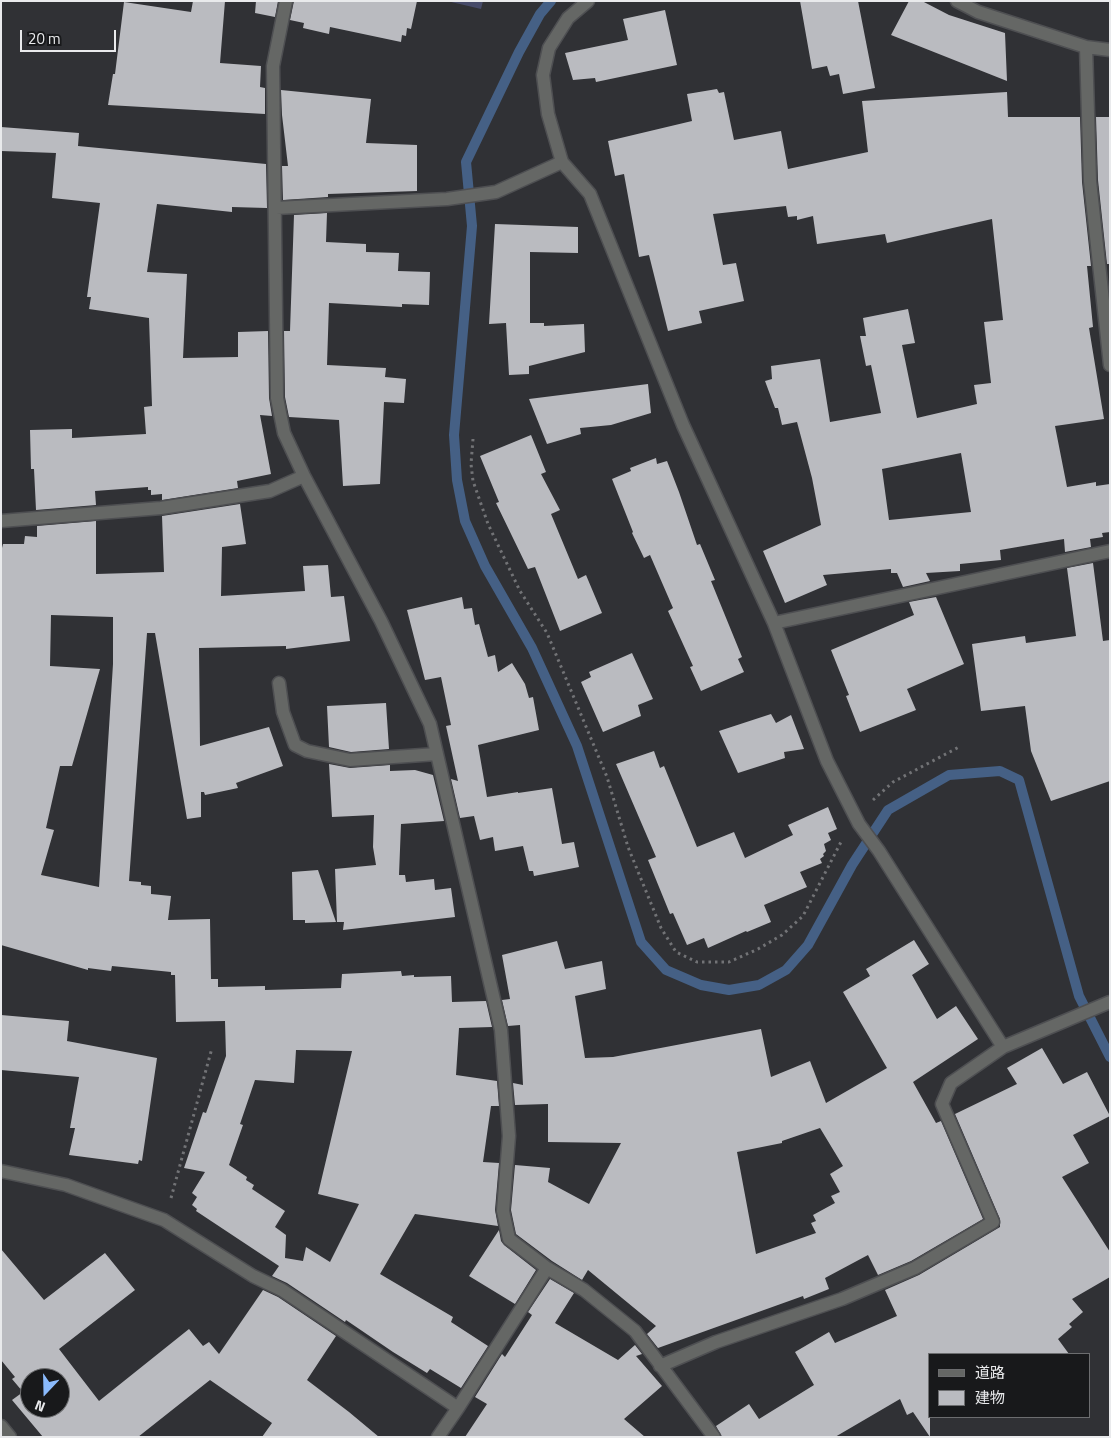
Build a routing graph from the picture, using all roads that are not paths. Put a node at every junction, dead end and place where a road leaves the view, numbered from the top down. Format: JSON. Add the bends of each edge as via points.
{"nodes":[{"id":1,"x":286,"y":1,"type":"edge"},
{"id":2,"x":588,"y":1,"type":"edge"},
{"id":3,"x":957,"y":1,"type":"edge"},
{"id":4,"x":1086,"y":47,"type":"junction"},
{"id":5,"x":1110,"y":50,"type":"edge"},
{"id":6,"x":562,"y":162,"type":"junction"},
{"id":7,"x":276,"y":208,"type":"junction"},
{"id":8,"x":1110,"y":365,"type":"edge"},
{"id":9,"x":304,"y":476,"type":"junction"},
{"id":10,"x":1,"y":521,"type":"edge"},
{"id":11,"x":1110,"y":551,"type":"edge"},
{"id":12,"x":774,"y":623,"type":"junction"},
{"id":13,"x":280,"y":683,"type":"dead end"},
{"id":14,"x":437,"y":754,"type":"junction"},
{"id":15,"x":1107,"y":1004,"type":"edge"},
{"id":16,"x":1003,"y":1048,"type":"junction"},
{"id":17,"x":1,"y":1171,"type":"edge"},
{"id":18,"x":547,"y":1268,"type":"junction"},
{"id":19,"x":660,"y":1366,"type":"junction"},
{"id":20,"x":458,"y":1408,"type":"junction"},
{"id":21,"x":1,"y":1426,"type":"edge"},
{"id":22,"x":10,"y":1437,"type":"edge"},
{"id":23,"x":438,"y":1437,"type":"edge"},
{"id":24,"x":714,"y":1437,"type":"edge"}],
"edges":[{"from":1,"to":7,"type":"street","via":[[273,66]]},
{"from":2,"to":6,"type":"street","via":[[568,18],[549,48],[543,75],[548,114]]},
{"from":3,"to":4,"type":"street","via":[[978,12]]},
{"from":4,"to":5,"type":"street"},
{"from":4,"to":8,"type":"street","via":[[1090,181]]},
{"from":6,"to":7,"type":"street","via":[[496,192],[447,199]]},
{"from":6,"to":12,"type":"street","via":[[590,194],[683,425]]},
{"from":7,"to":9,"type":"street","via":[[277,398],[284,433]]},
{"from":9,"to":10,"type":"street","via":[[270,491],[162,508]]},
{"from":9,"to":14,"type":"street","via":[[381,621],[430,724]]},
{"from":11,"to":12,"type":"street"},
{"from":12,"to":16,"type":"street","via":[[828,761],[857,820]]},
{"from":13,"to":14,"type":"street","via":[[283,712],[295,745],[307,751],[350,760]]},
{"from":14,"to":18,"type":"street","via":[[501,1030],[509,1136],[503,1211],[509,1239]]},
{"from":15,"to":16,"type":"street"},
{"from":16,"to":19,"type":"street","via":[[950,1083],[942,1104],[994,1222],[915,1268],[842,1299],[716,1342]]},
{"from":17,"to":20,"type":"street","via":[[66,1185],[164,1220],[253,1276],[282,1290]]},
{"from":18,"to":19,"type":"street","via":[[584,1290],[635,1331]]},
{"from":18,"to":20,"type":"street"},
{"from":19,"to":24,"type":"street"},
{"from":20,"to":23,"type":"street"},
{"from":21,"to":22,"type":"street"}]}
